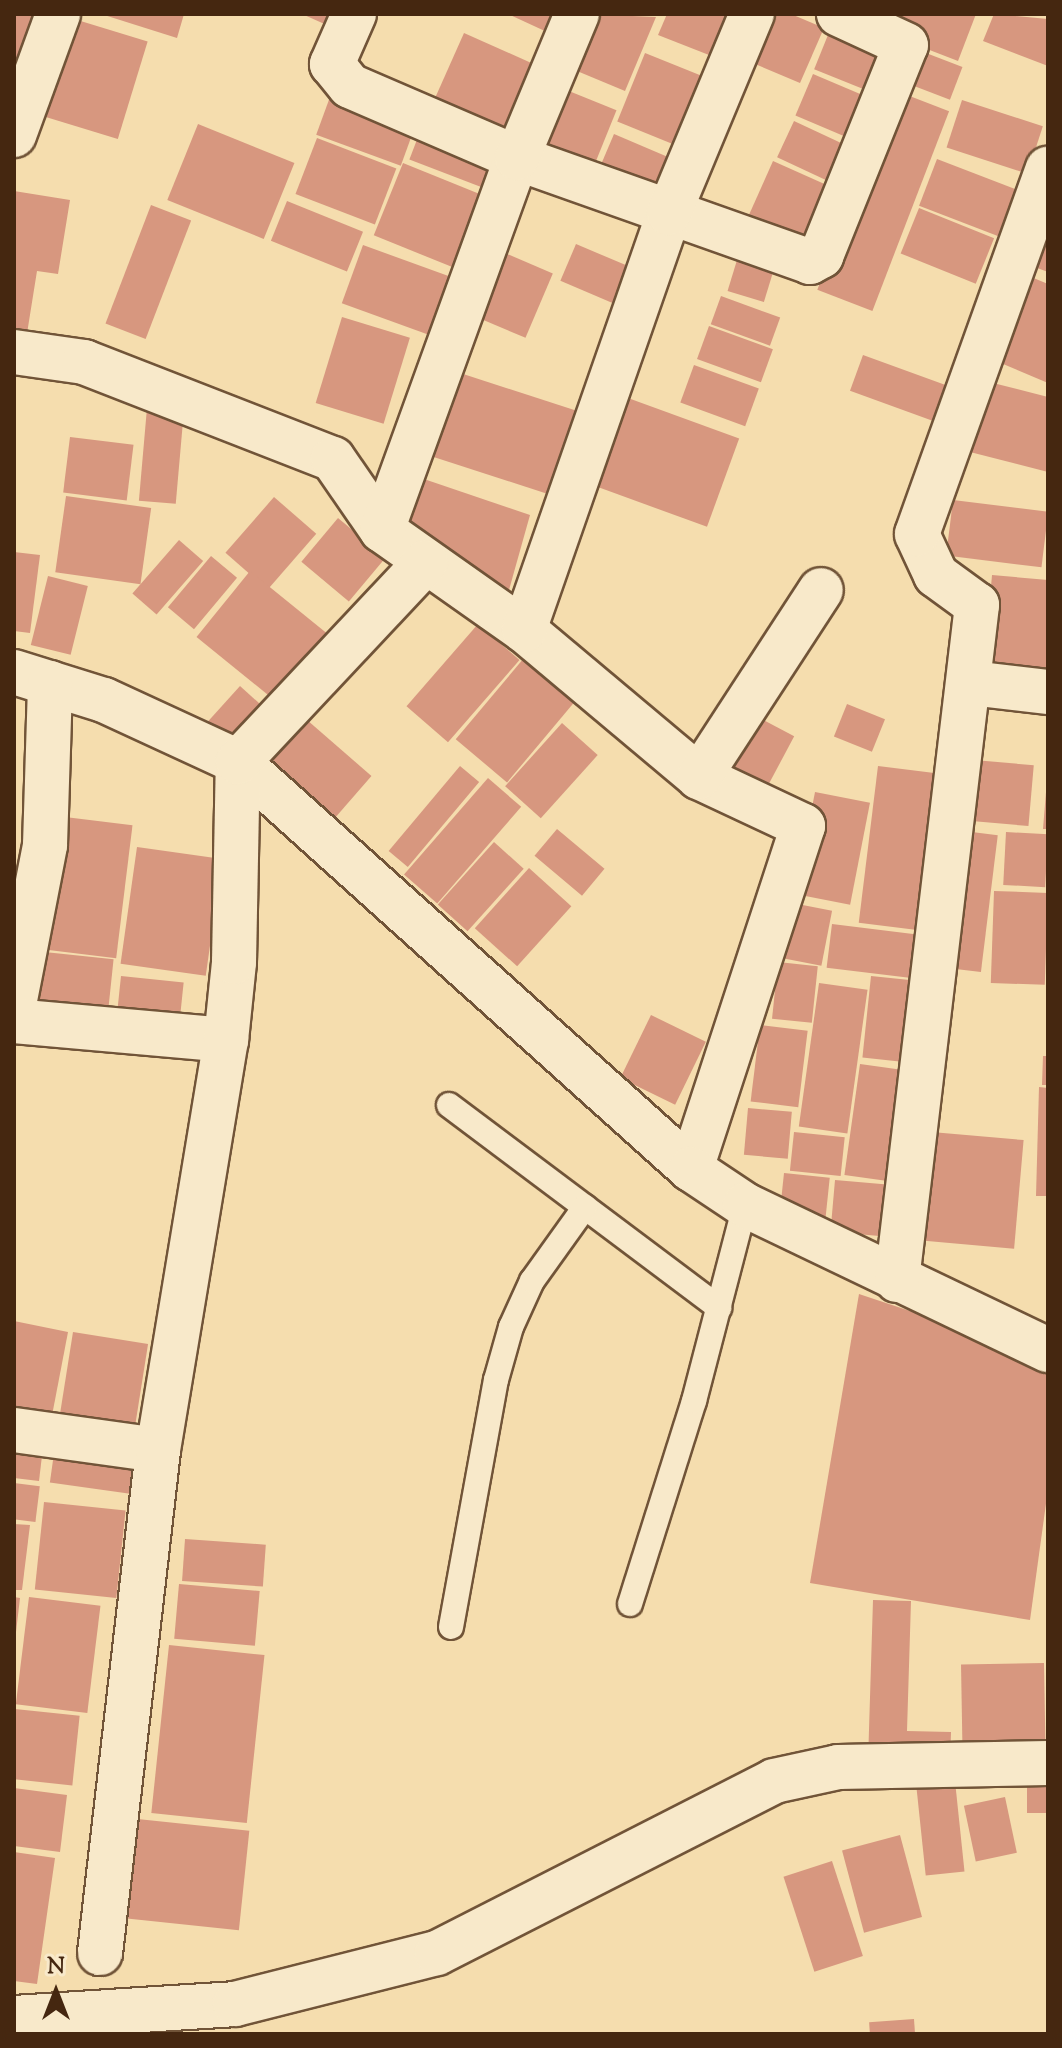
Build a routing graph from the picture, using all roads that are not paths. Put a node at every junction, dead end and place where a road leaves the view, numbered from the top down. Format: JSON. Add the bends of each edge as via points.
{"nodes":[{"id":1,"x":58,"y":14,"type":"edge"},
{"id":2,"x":354,"y":14,"type":"edge"},
{"id":3,"x":577,"y":14,"type":"edge"},
{"id":4,"x":752,"y":14,"type":"edge"},
{"id":5,"x":839,"y":14,"type":"edge"},
{"id":6,"x":14,"y":135,"type":"edge"},
{"id":7,"x":517,"y":158,"type":"junction"},
{"id":8,"x":1048,"y":169,"type":"edge"},
{"id":9,"x":669,"y":213,"type":"junction"},
{"id":10,"x":14,"y":352,"type":"edge"},
{"id":11,"x":382,"y":530,"type":"junction"},
{"id":12,"x":426,"y":562,"type":"junction"},
{"id":13,"x":821,"y":590,"type":"dead end"},
{"id":14,"x":524,"y":630,"type":"junction"},
{"id":15,"x":32,"y":678,"type":"edge"},
{"id":16,"x":970,"y":683,"type":"junction"},
{"id":17,"x":1048,"y":692,"type":"edge"},
{"id":18,"x":238,"y":762,"type":"junction"},
{"id":19,"x":699,"y":777,"type":"junction"},
{"id":20,"x":14,"y":1005,"type":"edge"},
{"id":21,"x":14,"y":1021,"type":"edge"},
{"id":22,"x":226,"y":1040,"type":"junction"},
{"id":23,"x":449,"y":1105,"type":"dead end"},
{"id":24,"x":691,"y":1169,"type":"junction"},
{"id":25,"x":745,"y":1205,"type":"junction"},
{"id":26,"x":585,"y":1207,"type":"junction"},
{"id":27,"x":897,"y":1280,"type":"junction"},
{"id":28,"x":719,"y":1308,"type":"junction"},
{"id":29,"x":1048,"y":1350,"type":"edge"},
{"id":30,"x":14,"y":1430,"type":"edge"},
{"id":31,"x":158,"y":1450,"type":"junction"},
{"id":32,"x":630,"y":1604,"type":"dead end"},
{"id":33,"x":451,"y":1627,"type":"dead end"},
{"id":34,"x":1048,"y":1763,"type":"edge"},
{"id":35,"x":100,"y":1953,"type":"dead end"},
{"id":36,"x":14,"y":2018,"type":"edge"}],
"edges":[{"from":1,"to":6,"type":"street"},
{"from":2,"to":7,"type":"street","via":[[332,64],[350,86]]},
{"from":3,"to":7,"type":"street"},
{"from":4,"to":9,"type":"street"},
{"from":5,"to":9,"type":"street","via":[[906,45],[821,256],[810,262]]},
{"from":7,"to":9,"type":"street"},
{"from":7,"to":11,"type":"street"},
{"from":8,"to":16,"type":"street","via":[[917,534],[936,575],[977,605]]},
{"from":9,"to":14,"type":"street"},
{"from":10,"to":11,"type":"street","via":[[84,362],[333,459]]},
{"from":11,"to":12,"type":"street"},
{"from":12,"to":14,"type":"street"},
{"from":12,"to":18,"type":"street"},
{"from":13,"to":19,"type":"street"},
{"from":14,"to":19,"type":"street"},
{"from":15,"to":18,"type":"street","via":[[104,700]]},
{"from":15,"to":20,"type":"street","via":[[45,845]]},
{"from":16,"to":17,"type":"street"},
{"from":16,"to":27,"type":"street"},
{"from":18,"to":22,"type":"street","via":[[234,962]]},
{"from":18,"to":24,"type":"street"},
{"from":19,"to":24,"type":"street","via":[[803,826]]},
{"from":21,"to":22,"type":"street"},
{"from":22,"to":31,"type":"street"},
{"from":23,"to":26,"type":"lane"},
{"from":24,"to":25,"type":"street"},
{"from":25,"to":27,"type":"street"},
{"from":25,"to":28,"type":"lane"},
{"from":26,"to":28,"type":"lane"},
{"from":26,"to":33,"type":"lane","via":[[532,1281],[511,1327],[496,1380]]},
{"from":27,"to":29,"type":"street"},
{"from":28,"to":32,"type":"lane"},
{"from":30,"to":31,"type":"street"},
{"from":31,"to":35,"type":"street"},
{"from":34,"to":36,"type":"street","via":[[838,1767],[774,1781],[437,1953],[235,2004]]}]}
